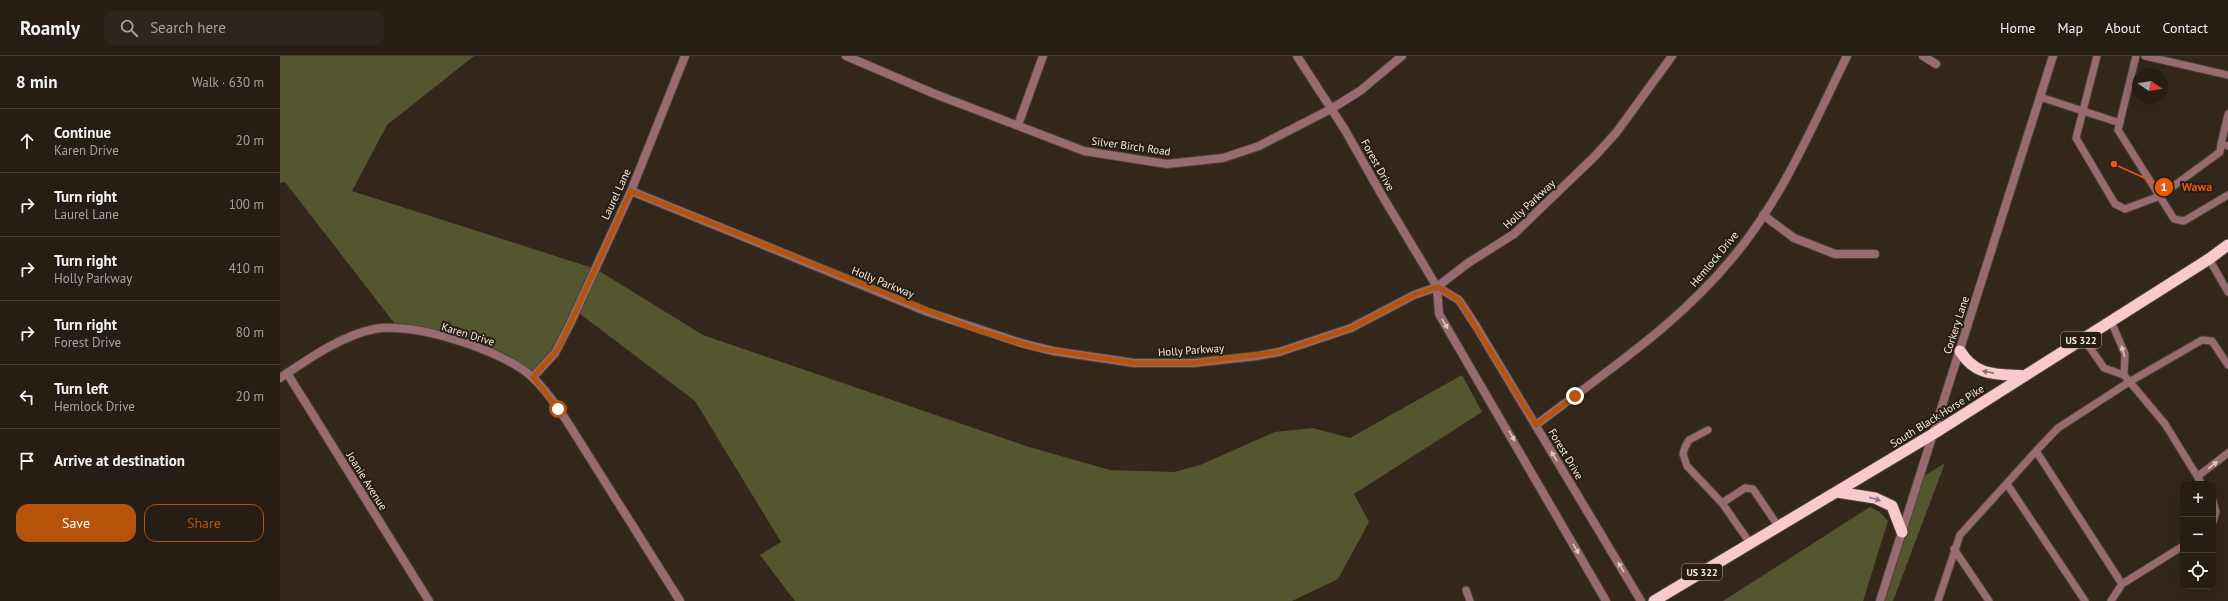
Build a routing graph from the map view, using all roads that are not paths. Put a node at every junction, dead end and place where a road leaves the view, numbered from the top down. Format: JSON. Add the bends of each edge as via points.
{"nodes":[{"id":1,"x":685,"y":56,"type":"edge"},
{"id":2,"x":846,"y":56,"type":"edge"},
{"id":3,"x":1042,"y":56,"type":"edge"},
{"id":4,"x":1297,"y":56,"type":"edge"},
{"id":5,"x":1402,"y":56,"type":"edge"},
{"id":6,"x":1672,"y":56,"type":"edge"},
{"id":7,"x":1847,"y":56,"type":"edge"},
{"id":8,"x":1923,"y":56,"type":"edge"},
{"id":9,"x":2053,"y":56,"type":"edge"},
{"id":10,"x":2097,"y":56,"type":"edge"},
{"id":11,"x":2136,"y":56,"type":"edge"},
{"id":12,"x":2145,"y":56,"type":"edge"},
{"id":13,"x":1936,"y":64,"type":"dead end"},
{"id":14,"x":2228,"y":75,"type":"edge"},
{"id":15,"x":2040,"y":97,"type":"junction"},
{"id":16,"x":1331,"y":110,"type":"junction"},
{"id":17,"x":2083,"y":111,"type":"junction"},
{"id":18,"x":2228,"y":114,"type":"edge"},
{"id":19,"x":2120,"y":123,"type":"junction"},
{"id":20,"x":1018,"y":124,"type":"junction"},
{"id":21,"x":2225,"y":145,"type":"edge"},
{"id":22,"x":631,"y":191,"type":"junction"},
{"id":23,"x":2228,"y":195,"type":"edge"},
{"id":24,"x":2160,"y":196,"type":"junction"},
{"id":25,"x":1763,"y":215,"type":"junction"},
{"id":26,"x":2228,"y":245,"type":"edge"},
{"id":27,"x":1875,"y":254,"type":"dead end"},
{"id":28,"x":2209,"y":259,"type":"junction"},
{"id":29,"x":1437,"y":287,"type":"junction"},
{"id":30,"x":2228,"y":292,"type":"edge"},
{"id":31,"x":2112,"y":321,"type":"junction"},
{"id":32,"x":2084,"y":339,"type":"junction"},
{"id":33,"x":1960,"y":351,"type":"junction"},
{"id":34,"x":2228,"y":365,"type":"edge"},
{"id":35,"x":283,"y":375,"type":"edge"},
{"id":36,"x":2124,"y":375,"type":"junction"},
{"id":37,"x":2024,"y":376,"type":"junction"},
{"id":38,"x":533,"y":377,"type":"junction"},
{"id":39,"x":2129,"y":382,"type":"junction"},
{"id":40,"x":1536,"y":425,"type":"junction"},
{"id":41,"x":1708,"y":430,"type":"dead end"},
{"id":42,"x":1934,"y":434,"type":"junction"},
{"id":43,"x":2036,"y":451,"type":"junction"},
{"id":44,"x":2228,"y":453,"type":"edge"},
{"id":45,"x":2198,"y":476,"type":"junction"},
{"id":46,"x":2200,"y":481,"type":"edge"},
{"id":47,"x":2006,"y":484,"type":"junction"},
{"id":48,"x":1837,"y":492,"type":"junction"},
{"id":49,"x":1722,"y":504,"type":"junction"},
{"id":50,"x":1778,"y":526,"type":"junction"},
{"id":51,"x":1902,"y":532,"type":"junction"},
{"id":52,"x":1750,"y":543,"type":"junction"},
{"id":53,"x":2180,"y":548,"type":"edge"},
{"id":54,"x":1954,"y":549,"type":"junction"},
{"id":55,"x":2122,"y":584,"type":"junction"},
{"id":56,"x":1466,"y":590,"type":"dead end"},
{"id":57,"x":429,"y":601,"type":"edge"},
{"id":58,"x":680,"y":601,"type":"edge"},
{"id":59,"x":1470,"y":601,"type":"edge"},
{"id":60,"x":1606,"y":601,"type":"edge"},
{"id":61,"x":1641,"y":601,"type":"edge"},
{"id":62,"x":1654,"y":601,"type":"edge"},
{"id":63,"x":1880,"y":601,"type":"edge"},
{"id":64,"x":1938,"y":601,"type":"edge"},
{"id":65,"x":1989,"y":601,"type":"edge"},
{"id":66,"x":2085,"y":601,"type":"edge"},
{"id":67,"x":2111,"y":601,"type":"edge"}],
"edges":[{"from":1,"to":22,"type":"street","name":"Laurel Lane"},
{"from":2,"to":20,"type":"street","name":"Silver Birch Road","via":[[935,94]]},
{"from":3,"to":20,"type":"street"},
{"from":4,"to":16,"type":"street","name":"Forest Drive"},
{"from":5,"to":16,"type":"street","name":"Silver Birch Road","via":[[1360,91]]},
{"from":6,"to":29,"type":"street","name":"Holly Parkway","via":[[1620,127],[1579,172],[1514,234],[1468,263]]},
{"from":7,"to":25,"type":"street","name":"Hemlock Drive","via":[[1796,163]]},
{"from":8,"to":13,"type":"street"},
{"from":9,"to":15,"type":"street","name":"Corkery Lane"},
{"from":10,"to":17,"type":"lane"},
{"from":11,"to":19,"type":"lane"},
{"from":12,"to":14,"type":"lane"},
{"from":15,"to":17,"type":"lane"},
{"from":15,"to":33,"type":"street","name":"Corkery Lane"},
{"from":16,"to":20,"type":"street","name":"Silver Birch Road","via":[[1259,146],[1223,158],[1167,164],[1084,151]]},
{"from":16,"to":29,"type":"street","name":"Forest Drive","via":[[1346,130]]},
{"from":17,"to":19,"type":"lane"},
{"from":17,"to":24,"type":"lane","via":[[2076,138],[2115,204],[2125,209]]},
{"from":18,"to":21,"type":"lane"},
{"from":19,"to":24,"type":"lane","via":[[2118,130]]},
{"from":21,"to":24,"type":"lane","via":[[2220,152]]},
{"from":22,"to":29,"type":"street","name":"Holly Parkway","via":[[974,329],[1037,348],[1134,363],[1193,363],[1279,352],[1351,328],[1414,295]]},
{"from":22,"to":38,"type":"street","name":"Laurel Lane","via":[[563,339],[551,358]]},
{"from":23,"to":24,"type":"lane","via":[[2184,221],[2174,219]]},
{"from":25,"to":27,"type":"street","via":[[1794,238],[1835,254]]},
{"from":25,"to":40,"type":"street","name":"Hemlock Drive","via":[[1726,266],[1654,337]]},
{"from":26,"to":28,"type":"highway","name":"South Black Horse Pike","number":"US 322"},
{"from":28,"to":30,"type":"lane"},
{"from":28,"to":31,"type":"highway","name":"South Black Horse Pike","number":"US 322"},
{"from":29,"to":40,"type":"street","name":"Forest Drive","via":[[1459,300]]},
{"from":29,"to":60,"type":"street","name":"Forest Drive","one_way":true,"via":[[1439,314]]},
{"from":31,"to":32,"type":"highway","name":"South Black Horse Pike","number":"US 322"},
{"from":36,"to":31,"type":"lane","one_way":true,"via":[[2125,354]]},
{"from":32,"to":36,"type":"lane","via":[[2104,368]]},
{"from":32,"to":37,"type":"highway","name":"South Black Horse Pike","number":"US 322"},
{"from":37,"to":33,"type":"highway","one_way":true,"via":[[1984,373],[1967,363]]},
{"from":33,"to":42,"type":"street","name":"Corkery Lane"},
{"from":34,"to":39,"type":"lane","via":[[2212,341],[2202,340]]},
{"from":35,"to":38,"type":"street","name":"Karen Drive","via":[[358,334],[390,327],[422,332],[486,349]]},
{"from":35,"to":57,"type":"street","name":"Joanie Avenue"},
{"from":36,"to":39,"type":"lane"},
{"from":37,"to":42,"type":"highway","name":"South Black Horse Pike","number":"US 322"},
{"from":38,"to":58,"type":"street","name":"Karen Drive","via":[[574,434]]},
{"from":39,"to":43,"type":"lane","via":[[2058,428]]},
{"from":39,"to":45,"type":"lane","via":[[2165,424]]},
{"from":61,"to":40,"type":"street","name":"Forest Drive","one_way":true},
{"from":41,"to":49,"type":"lane","via":[[1690,440],[1683,454],[1687,466]]},
{"from":42,"to":48,"type":"highway","name":"South Black Horse Pike","number":"US 322"},
{"from":42,"to":51,"type":"street","name":"Corkery Lane"},
{"from":43,"to":47,"type":"lane"},
{"from":43,"to":55,"type":"lane"},
{"from":45,"to":44,"type":"lane","one_way":true},
{"from":45,"to":46,"type":"lane"},
{"from":47,"to":54,"type":"lane","via":[[1960,535]]},
{"from":47,"to":66,"type":"lane"},
{"from":48,"to":50,"type":"highway","name":"South Black Horse Pike","number":"US 322"},
{"from":48,"to":51,"type":"highway","one_way":true,"via":[[1875,498],[1892,506]]},
{"from":49,"to":50,"type":"lane","via":[[1745,488],[1753,489]]},
{"from":49,"to":52,"type":"lane"},
{"from":50,"to":52,"type":"highway","name":"South Black Horse Pike","number":"US 322"},
{"from":51,"to":63,"type":"street","name":"Corkery Lane"},
{"from":52,"to":62,"type":"highway","name":"South Black Horse Pike","number":"US 322"},
{"from":53,"to":55,"type":"lane"},
{"from":54,"to":64,"type":"lane"},
{"from":54,"to":65,"type":"lane"},
{"from":55,"to":67,"type":"lane"},
{"from":56,"to":59,"type":"lane"}]}
